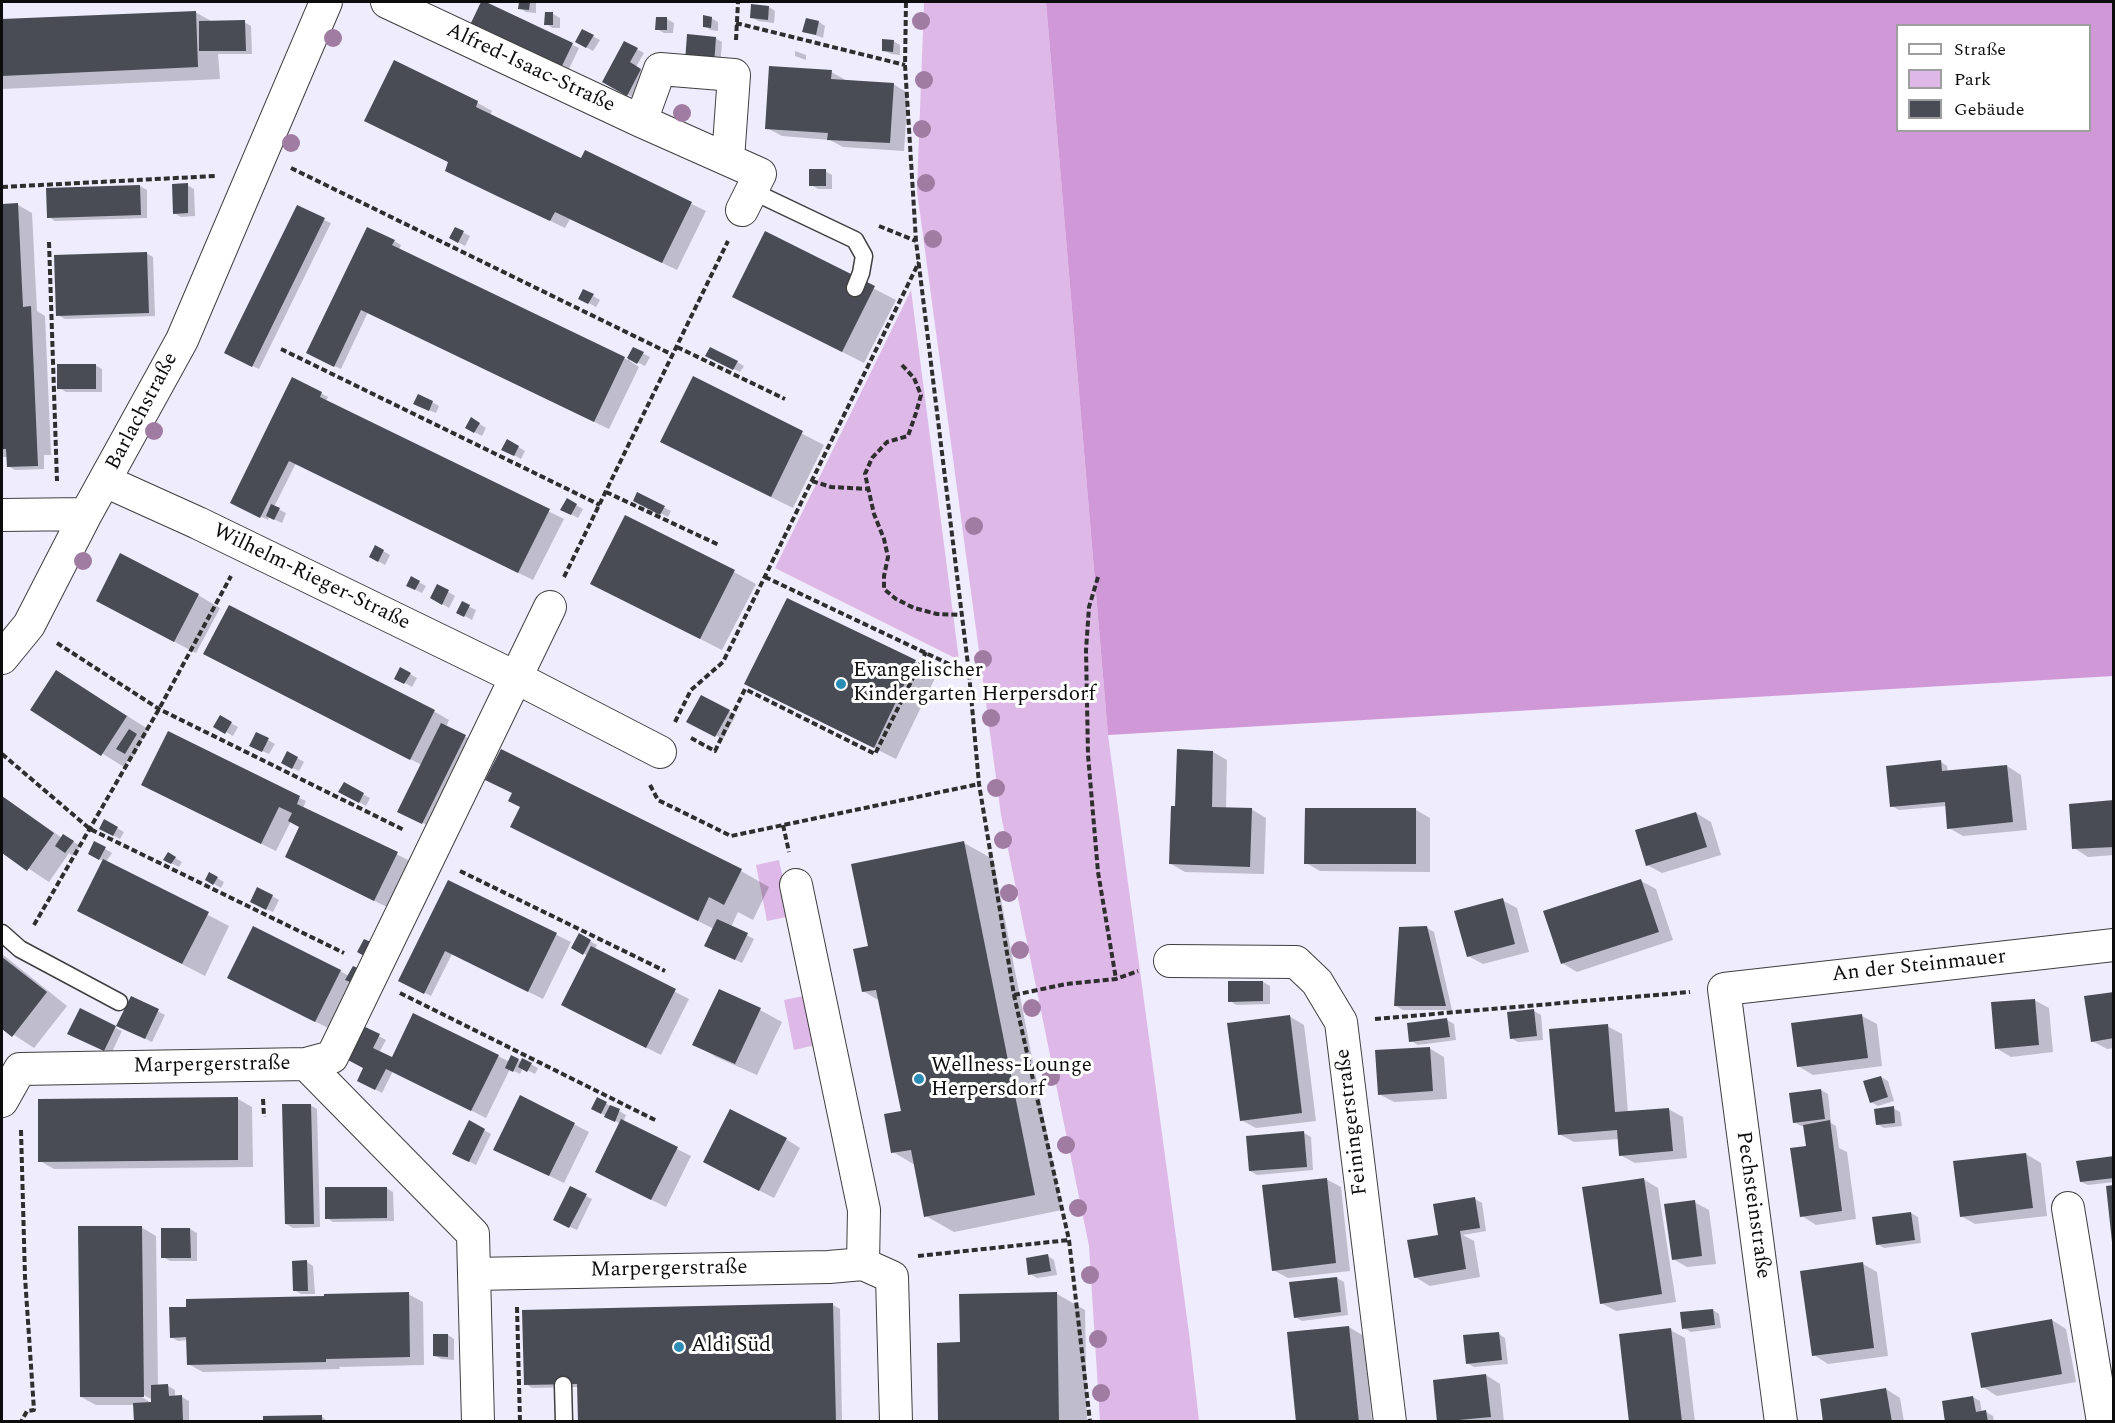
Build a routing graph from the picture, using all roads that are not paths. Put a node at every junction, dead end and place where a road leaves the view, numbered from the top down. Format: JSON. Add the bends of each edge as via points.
{"nodes":[{"id":1,"x":326,"y":2,"type":"edge"},
{"id":2,"x":387,"y":2,"type":"edge"},
{"id":3,"x":641,"y":121,"type":"junction"},
{"id":4,"x":728,"y":159,"type":"junction"},
{"id":5,"x":747,"y":201,"type":"joint"},
{"id":6,"x":855,"y":288,"type":"dead end"},
{"id":7,"x":105,"y":481,"type":"junction"},
{"id":8,"x":72,"y":514,"type":"junction"},
{"id":9,"x":2,"y":515,"type":"edge"},
{"id":10,"x":549,"y":607,"type":"road end"},
{"id":11,"x":2,"y":658,"type":"edge"},
{"id":12,"x":515,"y":678,"type":"junction"},
{"id":13,"x":666,"y":740,"type":"road end"},
{"id":14,"x":796,"y":885,"type":"dead end"},
{"id":15,"x":2,"y":933,"type":"edge"},
{"id":16,"x":2114,"y":945,"type":"edge"},
{"id":17,"x":1170,"y":961,"type":"road end"},
{"id":18,"x":1724,"y":989,"type":"joint"},
{"id":19,"x":119,"y":1002,"type":"dead end"},
{"id":20,"x":306,"y":1064,"type":"junction"},
{"id":21,"x":2,"y":1101,"type":"edge"},
{"id":22,"x":2068,"y":1208,"type":"dead end"},
{"id":23,"x":863,"y":1264,"type":"junction"},
{"id":24,"x":474,"y":1274,"type":"junction"},
{"id":25,"x":563,"y":1385,"type":"dead end"},
{"id":26,"x":478,"y":1422,"type":"edge"},
{"id":27,"x":564,"y":1422,"type":"edge"},
{"id":28,"x":896,"y":1422,"type":"edge"},
{"id":29,"x":1390,"y":1422,"type":"edge"},
{"id":30,"x":1781,"y":1422,"type":"edge"},
{"id":31,"x":2103,"y":1422,"type":"edge"}],
"edges":[{"from":1,"to":7,"type":"street","name":"Barlachstraße","via":[[182,340]]},
{"from":2,"to":3,"type":"street","name":"Alfred-Isaac-Straße"},
{"from":3,"to":4,"type":"street","name":"Alfred-Isaac-Straße"},
{"from":3,"to":4,"type":"street","name":"Alfred-Isaac-Straße","via":[[660,69],[734,75]]},
{"from":4,"to":5,"type":"street","name":"Alfred-Isaac-Straße","via":[[760,174]]},
{"from":5,"to":6,"type":"lane","via":[[855,240],[864,256]]},
{"from":7,"to":8,"type":"street","name":"Barlachstraße"},
{"from":7,"to":12,"type":"street","name":"Wilhelm-Rieger-Straße"},
{"from":8,"to":9,"type":"street"},
{"from":8,"to":11,"type":"street","name":"Barlachstraße","via":[[29,625]]},
{"from":10,"to":12,"type":"street"},
{"from":12,"to":13,"type":"street","name":"Wilhelm-Rieger-Straße"},
{"from":12,"to":20,"type":"street","via":[[332,1057]]},
{"from":14,"to":23,"type":"street","via":[[864,1210]]},
{"from":15,"to":19,"type":"lane","via":[[20,949]]},
{"from":16,"to":18,"type":"street","name":"An der Steinmauer"},
{"from":17,"to":29,"type":"street","name":"Feiningerstraße","via":[[1296,962],[1317,982],[1341,1022]]},
{"from":18,"to":30,"type":"street","name":"Pechsteinstraße"},
{"from":20,"to":21,"type":"street","name":"Marpergerstraße","via":[[20,1069]]},
{"from":20,"to":24,"type":"street","name":"Marpergerstraße","via":[[473,1234]]},
{"from":22,"to":31,"type":"street"},
{"from":23,"to":24,"type":"street","name":"Marpergerstraße"},
{"from":23,"to":28,"type":"street","name":"Marpergerstraße","via":[[892,1278]]},
{"from":24,"to":26,"type":"street","name":"Marpergerstraße"},
{"from":25,"to":27,"type":"lane"}]}
